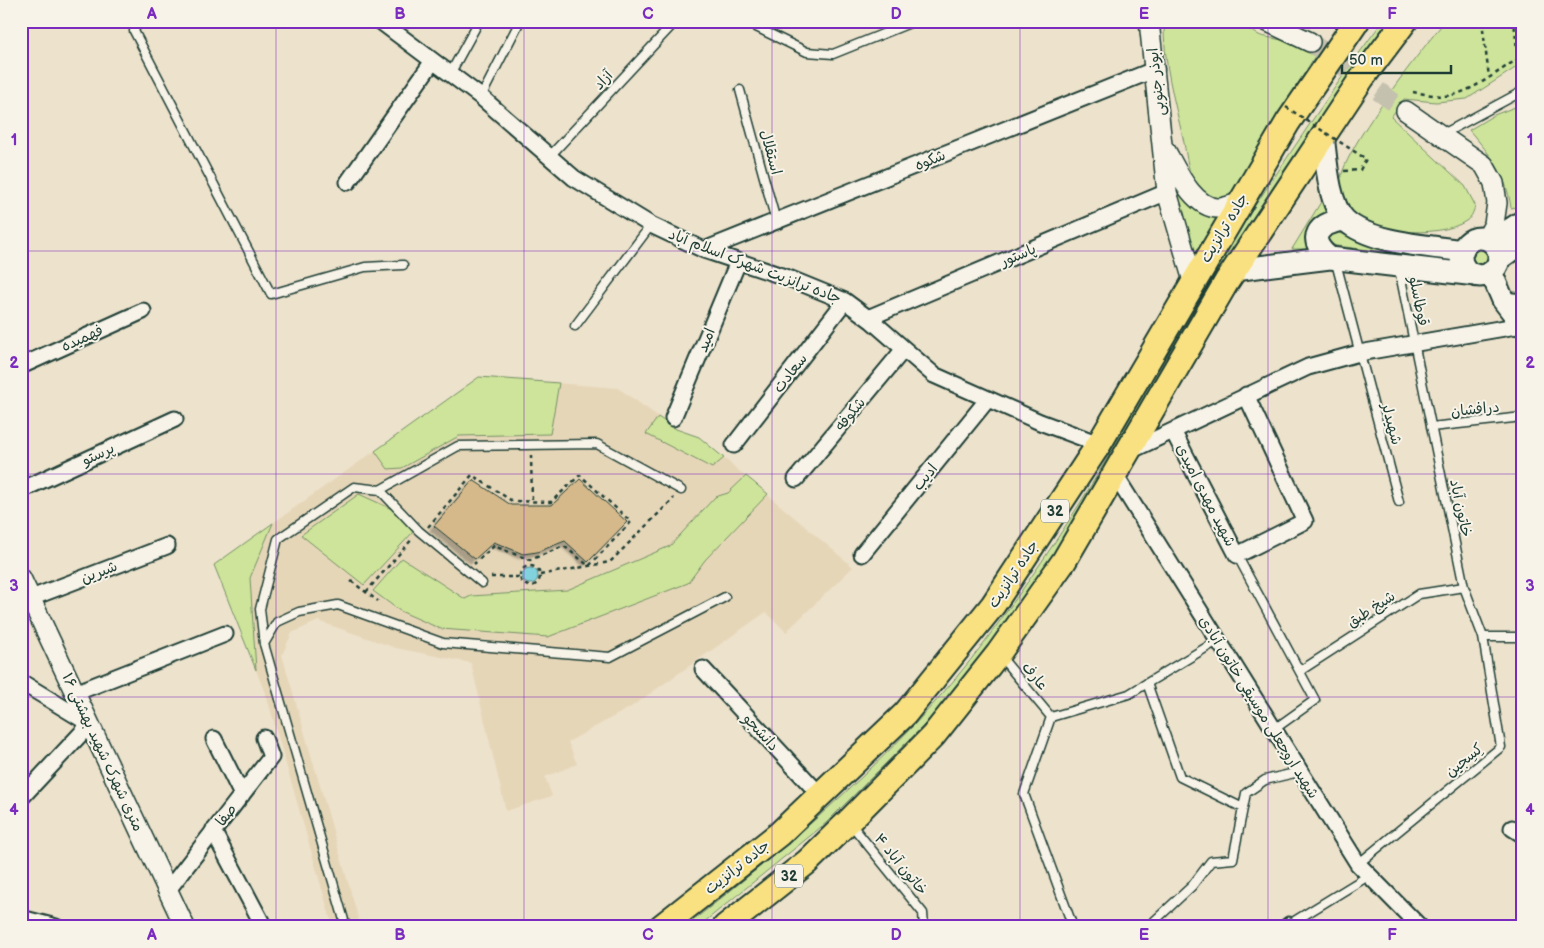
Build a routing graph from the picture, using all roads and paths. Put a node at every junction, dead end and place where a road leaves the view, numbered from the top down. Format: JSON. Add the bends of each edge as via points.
{"nodes":[{"id":1,"x":138,"y":21,"type":"edge"},
{"id":2,"x":380,"y":21,"type":"edge"},
{"id":3,"x":480,"y":21,"type":"edge"},
{"id":4,"x":520,"y":21,"type":"edge"},
{"id":5,"x":676,"y":21,"type":"edge"},
{"id":6,"x":915,"y":21,"type":"edge"},
{"id":7,"x":1149,"y":21,"type":"edge"},
{"id":8,"x":1266,"y":21,"type":"edge"},
{"id":9,"x":1357,"y":21,"type":"edge"},
{"id":10,"x":1404,"y":21,"type":"edge"},
{"id":11,"x":1482,"y":21,"type":"edge"},
{"id":12,"x":1514,"y":21,"type":"edge"},
{"id":13,"x":756,"y":27,"type":"dead end"},
{"id":14,"x":1310,"y":42,"type":"tunnel mouth"},
{"id":15,"x":433,"y":61,"type":"junction"},
{"id":16,"x":1156,"y":69,"type":"junction"},
{"id":17,"x":450,"y":74,"type":"junction"},
{"id":18,"x":1489,"y":77,"type":"junction"},
{"id":19,"x":740,"y":90,"type":"dead end"},
{"id":20,"x":1523,"y":91,"type":"edge"},
{"id":21,"x":1412,"y":92,"type":"dead end"},
{"id":22,"x":481,"y":97,"type":"junction"},
{"id":23,"x":1286,"y":107,"type":"dead end"},
{"id":24,"x":1406,"y":110,"type":"tunnel mouth"},
{"id":25,"x":1323,"y":135,"type":"junction"},
{"id":26,"x":1441,"y":135,"type":"junction"},
{"id":27,"x":1162,"y":143,"type":"junction"},
{"id":28,"x":550,"y":157,"type":"junction"},
{"id":29,"x":1360,"y":170,"type":"dead end"},
{"id":30,"x":348,"y":182,"type":"dead end"},
{"id":31,"x":1167,"y":192,"type":"junction"},
{"id":32,"x":1238,"y":203,"type":"junction"},
{"id":33,"x":1344,"y":220,"type":"junction"},
{"id":34,"x":776,"y":221,"type":"junction"},
{"id":35,"x":1523,"y":221,"type":"edge"},
{"id":36,"x":651,"y":225,"type":"junction"},
{"id":37,"x":1523,"y":242,"type":"edge"},
{"id":38,"x":704,"y":250,"type":"junction"},
{"id":39,"x":1489,"y":257,"type":"junction"},
{"id":40,"x":1332,"y":258,"type":"junction"},
{"id":41,"x":738,"y":262,"type":"junction"},
{"id":42,"x":403,"y":265,"type":"dead end"},
{"id":43,"x":1398,"y":265,"type":"junction"},
{"id":44,"x":1234,"y":270,"type":"junction"},
{"id":45,"x":1193,"y":281,"type":"junction"},
{"id":46,"x":845,"y":301,"type":"junction"},
{"id":47,"x":1513,"y":301,"type":"edge"},
{"id":48,"x":143,"y":311,"type":"dead end"},
{"id":49,"x":868,"y":318,"type":"junction"},
{"id":50,"x":575,"y":326,"type":"dead end"},
{"id":51,"x":1522,"y":326,"type":"edge"},
{"id":52,"x":1413,"y":342,"type":"junction"},
{"id":53,"x":904,"y":349,"type":"junction"},
{"id":54,"x":1359,"y":353,"type":"junction"},
{"id":55,"x":21,"y":366,"type":"edge"},
{"id":56,"x":1246,"y":395,"type":"junction"},
{"id":57,"x":988,"y":399,"type":"junction"},
{"id":58,"x":1523,"y":417,"type":"edge"},
{"id":59,"x":673,"y":418,"type":"dead end"},
{"id":60,"x":175,"y":419,"type":"dead end"},
{"id":61,"x":1430,"y":427,"type":"junction"},
{"id":62,"x":1173,"y":431,"type":"junction"},
{"id":63,"x":1099,"y":444,"type":"junction"},
{"id":64,"x":531,"y":445,"type":"junction"},
{"id":65,"x":734,"y":445,"type":"dead end"},
{"id":66,"x":1128,"y":452,"type":"junction"},
{"id":67,"x":1115,"y":475,"type":"junction"},
{"id":68,"x":796,"y":479,"type":"dead end"},
{"id":69,"x":21,"y":490,"type":"edge"},
{"id":70,"x":380,"y":490,"type":"junction"},
{"id":71,"x":681,"y":490,"type":"joint"},
{"id":72,"x":532,"y":501,"type":"junction"},
{"id":73,"x":1399,"y":502,"type":"dead end"},
{"id":74,"x":428,"y":527,"type":"dead end"},
{"id":75,"x":414,"y":537,"type":"dead end"},
{"id":76,"x":167,"y":546,"type":"dead end"},
{"id":77,"x":862,"y":554,"type":"dead end"},
{"id":78,"x":1237,"y":555,"type":"junction"},
{"id":79,"x":467,"y":558,"type":"dead end"},
{"id":80,"x":530,"y":560,"type":"junction"},
{"id":81,"x":474,"y":564,"type":"junction"},
{"id":82,"x":530,"y":566,"type":"junction"},
{"id":83,"x":589,"y":566,"type":"junction"},
{"id":84,"x":482,"y":569,"type":"dead end"},
{"id":85,"x":489,"y":575,"type":"dead end"},
{"id":86,"x":540,"y":575,"type":"junction"},
{"id":87,"x":520,"y":577,"type":"junction"},
{"id":88,"x":21,"y":578,"type":"edge"},
{"id":89,"x":351,"y":581,"type":"dead end"},
{"id":90,"x":482,"y":583,"type":"dead end"},
{"id":91,"x":1464,"y":587,"type":"junction"},
{"id":92,"x":366,"y":592,"type":"junction"},
{"id":93,"x":725,"y":597,"type":"dead end"},
{"id":94,"x":31,"y":598,"type":"junction"},
{"id":95,"x":378,"y":601,"type":"dead end"},
{"id":96,"x":225,"y":634,"type":"dead end"},
{"id":97,"x":1483,"y":637,"type":"junction"},
{"id":98,"x":1523,"y":637,"type":"edge"},
{"id":99,"x":1217,"y":641,"type":"junction"},
{"id":100,"x":264,"y":644,"type":"junction"},
{"id":101,"x":998,"y":654,"type":"junction"},
{"id":102,"x":703,"y":669,"type":"dead end"},
{"id":103,"x":1300,"y":672,"type":"junction"},
{"id":104,"x":21,"y":682,"type":"edge"},
{"id":105,"x":1148,"y":683,"type":"junction"},
{"id":106,"x":75,"y":693,"type":"junction"},
{"id":107,"x":1051,"y":717,"type":"junction"},
{"id":108,"x":90,"y":724,"type":"junction"},
{"id":109,"x":1273,"y":730,"type":"junction"},
{"id":110,"x":264,"y":738,"type":"dead end"},
{"id":111,"x":214,"y":739,"type":"dead end"},
{"id":112,"x":1299,"y":772,"type":"junction"},
{"id":113,"x":242,"y":795,"type":"junction"},
{"id":114,"x":820,"y":795,"type":"junction"},
{"id":115,"x":21,"y":798,"type":"edge"},
{"id":116,"x":1243,"y":808,"type":"junction"},
{"id":117,"x":849,"y":821,"type":"junction"},
{"id":118,"x":213,"y":831,"type":"junction"},
{"id":119,"x":1358,"y":864,"type":"junction"},
{"id":120,"x":1368,"y":876,"type":"junction"},
{"id":121,"x":168,"y":890,"type":"junction"},
{"id":122,"x":21,"y":918,"type":"edge"},
{"id":123,"x":1288,"y":926,"type":"edge"},
{"id":124,"x":56,"y":927,"type":"edge"},
{"id":125,"x":185,"y":927,"type":"edge"},
{"id":126,"x":264,"y":927,"type":"edge"},
{"id":127,"x":346,"y":927,"type":"edge"},
{"id":128,"x":660,"y":927,"type":"edge"},
{"id":129,"x":725,"y":927,"type":"edge"},
{"id":130,"x":924,"y":927,"type":"edge"},
{"id":131,"x":1073,"y":927,"type":"edge"},
{"id":132,"x":1148,"y":927,"type":"edge"},
{"id":133,"x":1420,"y":927,"type":"edge"}],
"edges":[{"from":1,"to":42,"type":"lane","via":[[134,31],[271,294],[365,267]]},
{"from":2,"to":15,"type":"street","name":"جاده ترانزیت شهرک اسلام آباد"},
{"from":3,"to":17,"type":"lane"},
{"from":4,"to":22,"type":"lane"},
{"from":5,"to":28,"type":"lane","name":"آزاد"},
{"from":6,"to":13,"type":"lane","via":[[833,54],[807,52]]},
{"from":7,"to":16,"type":"street","name":"ابوذر جنوبی"},
{"from":8,"to":14,"type":"street"},
{"from":9,"to":32,"type":"main road","name":"جاده ترانزیت","number":"32"},
{"from":10,"to":25,"type":"main road","name":"جاده ترانزیت","number":"32"},
{"from":11,"to":18,"type":"path"},
{"from":12,"to":18,"type":"path","via":[[1518,58]]},
{"from":15,"to":17,"type":"street","name":"جاده ترانزیت شهرک اسلام آباد"},
{"from":15,"to":30,"type":"street"},
{"from":16,"to":27,"type":"street","name":"ابوذر جنوبی"},
{"from":16,"to":34,"type":"street","name":"شکوه"},
{"from":17,"to":22,"type":"street","name":"جاده ترانزیت شهرک اسلام آباد"},
{"from":18,"to":21,"type":"path","via":[[1452,95]]},
{"from":19,"to":34,"type":"lane","name":"استقلال"},
{"from":20,"to":26,"type":"lane"},
{"from":22,"to":28,"type":"street","name":"جاده ترانزیت شهرک اسلام آباد"},
{"from":23,"to":29,"type":"path","bridge":true,"via":[[1366,159]]},
{"from":24,"to":26,"type":"street"},
{"from":25,"to":33,"type":"main road","via":[[1328,177]]},
{"from":25,"to":44,"type":"main road","name":"جاده ترانزیت","number":"32"},
{"from":26,"to":39,"type":"street","via":[[1484,166],[1494,182],[1497,203]]},
{"from":27,"to":31,"type":"street","name":"ابوذر جنوبی"},
{"from":27,"to":32,"type":"street","via":[[1186,187],[1194,195],[1218,208]]},
{"from":28,"to":36,"type":"street","name":"جاده ترانزیت شهرک اسلام آباد","via":[[574,178]]},
{"from":31,"to":45,"type":"street","name":"ابوذر جنوبی"},
{"from":31,"to":49,"type":"street","name":"پاستور"},
{"from":32,"to":45,"type":"main road","name":"جاده ترانزیت","number":"32"},
{"from":33,"to":39,"type":"main road","via":[[1374,237],[1463,251],[1475,239]]},
{"from":33,"to":40,"type":"main road","via":[[1327,223],[1318,231],[1318,246]]},
{"from":34,"to":38,"type":"street","name":"شکوه"},
{"from":35,"to":39,"type":"main road"},
{"from":36,"to":38,"type":"street","name":"جاده ترانزیت شهرک اسلام آباد"},
{"from":36,"to":50,"type":"lane"},
{"from":37,"to":39,"type":"main road"},
{"from":38,"to":41,"type":"street","name":"جاده ترانزیت شهرک اسلام آباد"},
{"from":39,"to":43,"type":"main road"},
{"from":39,"to":47,"type":"main road"},
{"from":40,"to":43,"type":"main road"},
{"from":40,"to":44,"type":"main road"},
{"from":40,"to":54,"type":"lane","name":"شهیدلر"},
{"from":41,"to":46,"type":"street","name":"جاده ترانزیت شهرک اسلام آباد"},
{"from":41,"to":59,"type":"street","name":"امید"},
{"from":43,"to":52,"type":"lane","name":"قوطاسلو"},
{"from":44,"to":66,"type":"main road","name":"جاده ترانزیت","number":"32"},
{"from":45,"to":63,"type":"main road","name":"جاده ترانزیت","number":"32"},
{"from":46,"to":49,"type":"street","name":"جاده ترانزیت شهرک اسلام آباد"},
{"from":46,"to":65,"type":"street","name":"سعادت"},
{"from":47,"to":51,"type":"main road"},
{"from":48,"to":55,"type":"street","name":"فهمیده"},
{"from":49,"to":53,"type":"street","name":"جاده ترانزیت شهرک اسلام آباد"},
{"from":51,"to":52,"type":"street"},
{"from":52,"to":54,"type":"street"},
{"from":52,"to":61,"type":"lane","name":"خاتون آباد"},
{"from":53,"to":57,"type":"street","name":"جاده ترانزیت شهرک اسلام آباد","via":[[934,375]]},
{"from":53,"to":68,"type":"street","name":"شکوفه"},
{"from":54,"to":56,"type":"street","via":[[1308,367]]},
{"from":54,"to":73,"type":"lane","name":"شهیدلر"},
{"from":56,"to":62,"type":"street"},
{"from":56,"to":78,"type":"street","name":"شهید مهدی امیدی","via":[[1306,521]]},
{"from":57,"to":63,"type":"street","name":"جاده ترانزیت شهرک اسلام آباد"},
{"from":57,"to":77,"type":"street","name":"ادیب"},
{"from":58,"to":61,"type":"lane","name":"درافشان"},
{"from":60,"to":69,"type":"street","name":"پرستو"},
{"from":61,"to":91,"type":"lane","name":"خاتون آباد"},
{"from":62,"to":66,"type":"street"},
{"from":62,"to":78,"type":"street","name":"شهید مهدی امیدی"},
{"from":63,"to":114,"type":"main road","name":"جاده ترانزیت","number":"32","via":[[993,605],[905,714]]},
{"from":64,"to":70,"type":"lane","via":[[458,446]]},
{"from":64,"to":71,"type":"lane","via":[[597,444]]},
{"from":64,"to":72,"type":"path"},
{"from":66,"to":67,"type":"main road","name":"جاده ترانزیت","number":"32"},
{"from":67,"to":99,"type":"street","name":"شهید اروجعلی موسیقی خاتون آبادی"},
{"from":67,"to":101,"type":"main road","name":"جاده ترانزیت","number":"32","via":[[1064,561]]},
{"from":70,"to":90,"type":"lane","via":[[418,531]]},
{"from":70,"to":100,"type":"lane","via":[[354,486],[278,539],[260,609]]},
{"from":71,"to":83,"type":"path","via":[[610,562]]},
{"from":72,"to":74,"type":"path","via":[[512,501],[472,475]]},
{"from":72,"to":83,"type":"path","via":[[551,502],[580,475],[631,522]]},
{"from":75,"to":92,"type":"path"},
{"from":76,"to":94,"type":"street","name":"شیرین"},
{"from":78,"to":103,"type":"lane"},
{"from":79,"to":81,"type":"path"},
{"from":80,"to":81,"type":"path","via":[[494,546]]},
{"from":80,"to":82,"type":"path"},
{"from":80,"to":83,"type":"path","via":[[564,546]]},
{"from":81,"to":84,"type":"path"},
{"from":82,"to":86,"type":"path","via":[[538,569]]},
{"from":82,"to":87,"type":"path","via":[[523,568]]},
{"from":83,"to":86,"type":"path"},
{"from":85,"to":87,"type":"path"},
{"from":86,"to":87,"type":"path","via":[[539,582],[530,587],[523,584]]},
{"from":88,"to":94,"type":"street","name":"۱۶ متری شهرک شهيد بهشتی"},
{"from":89,"to":92,"type":"path"},
{"from":91,"to":97,"type":"lane","name":"خاتون آباد"},
{"from":91,"to":103,"type":"lane","name":"شیخ طبق","via":[[1419,594]]},
{"from":92,"to":95,"type":"path"},
{"from":93,"to":100,"type":"lane","via":[[610,657],[443,643],[338,605],[299,612],[277,622]]},
{"from":94,"to":106,"type":"street","name":"۱۶ متری شهرک شهيد بهشتی"},
{"from":96,"to":106,"type":"street"},
{"from":97,"to":98,"type":"lane"},
{"from":97,"to":119,"type":"lane","name":"کِسِجین","via":[[1501,747]]},
{"from":99,"to":105,"type":"lane"},
{"from":99,"to":109,"type":"street","name":"شهید اروجعلی موسیقی خاتون آبادی"},
{"from":100,"to":127,"type":"lane"},
{"from":101,"to":107,"type":"lane","name":"عارف"},
{"from":101,"to":117,"type":"main road","name":"جاده ترانزیت","number":"32","via":[[933,736]]},
{"from":102,"to":114,"type":"street","name":"دانشجو"},
{"from":103,"to":109,"type":"lane","via":[[1315,700]]},
{"from":104,"to":108,"type":"street"},
{"from":105,"to":107,"type":"lane","via":[[1129,694]]},
{"from":105,"to":116,"type":"lane","via":[[1180,777]]},
{"from":106,"to":108,"type":"street","name":"۱۶ متری شهرک شهيد بهشتی"},
{"from":107,"to":131,"type":"lane","via":[[1024,794]]},
{"from":108,"to":115,"type":"street"},
{"from":108,"to":121,"type":"street","name":"۱۶ متری شهرک شهيد بهشتی"},
{"from":109,"to":112,"type":"street","name":"شهید اروجعلی موسیقی خاتون آبادی"},
{"from":110,"to":113,"type":"street","name":"صفا","via":[[271,757]]},
{"from":111,"to":113,"type":"street"},
{"from":112,"to":116,"type":"lane","via":[[1265,780],[1246,793]]},
{"from":112,"to":119,"type":"street","name":"شهید اروجعلی موسیقی خاتون آبادی"},
{"from":113,"to":118,"type":"street","name":"صفا"},
{"from":114,"to":128,"type":"main road","name":"جاده ترانزیت","number":"32","via":[[779,834]]},
{"from":116,"to":132,"type":"lane","via":[[1233,859],[1211,861],[1192,886]]},
{"from":117,"to":129,"type":"main road","name":"جاده ترانزیت","number":"32","via":[[807,862]]},
{"from":117,"to":130,"type":"lane","name":"خاتون آباد ۴","via":[[923,913]]},
{"from":118,"to":121,"type":"street","name":"صفا"},
{"from":118,"to":126,"type":"street"},
{"from":119,"to":120,"type":"street","name":"شهید اروجعلی موسیقی خاتون آبادی"},
{"from":120,"to":123,"type":"lane"},
{"from":120,"to":133,"type":"street","name":"شهید اروجعلی موسیقی خاتون آبادی"},
{"from":121,"to":125,"type":"street","name":"۱۶ متری شهرک شهيد بهشتی"},
{"from":122,"to":124,"type":"street"}]}
